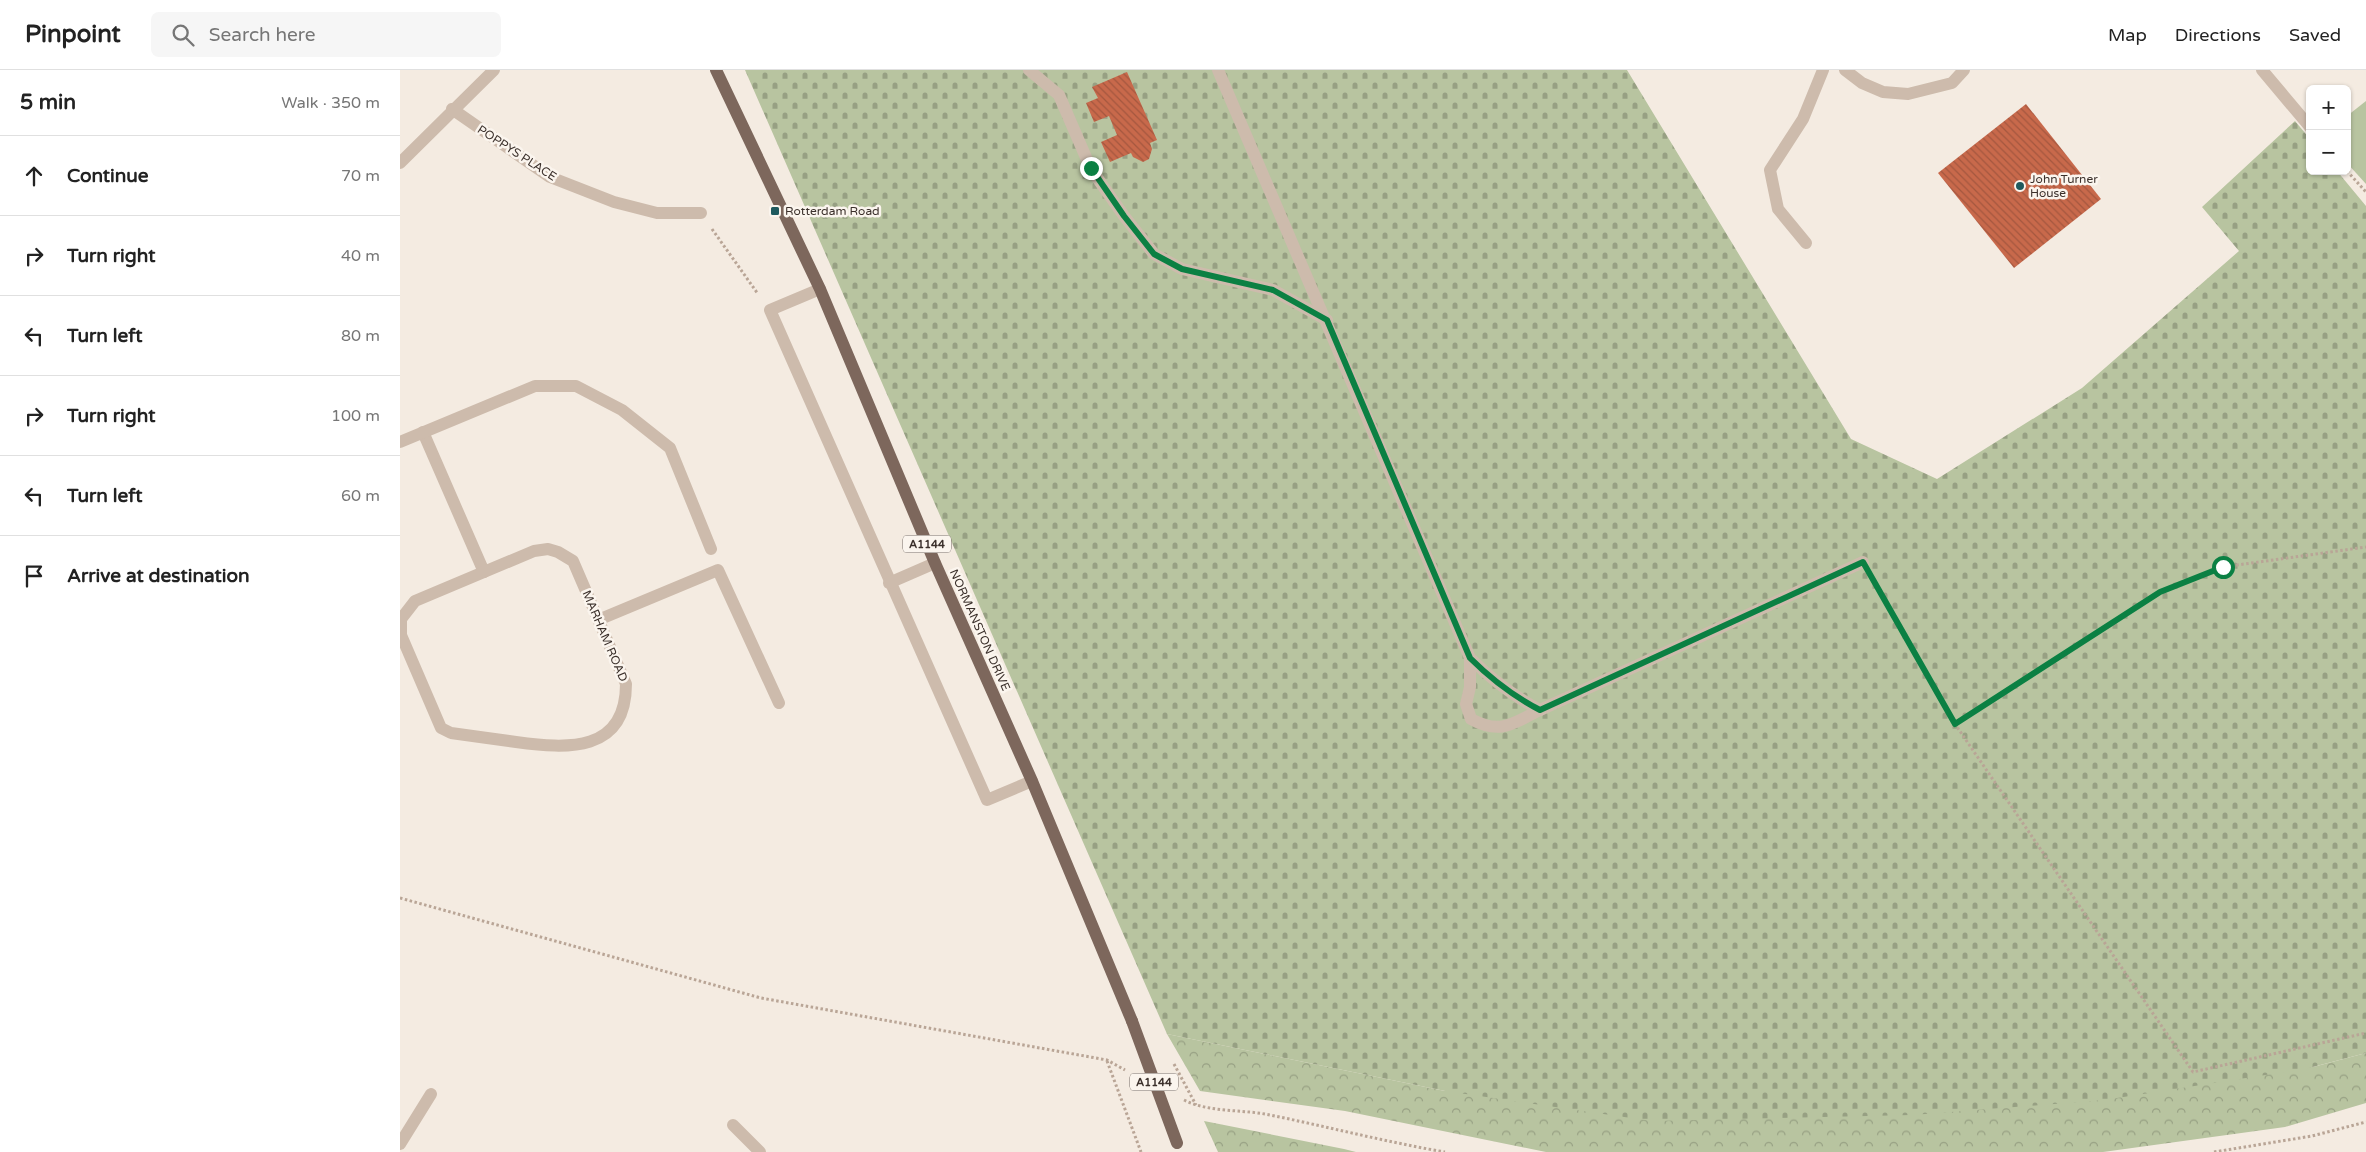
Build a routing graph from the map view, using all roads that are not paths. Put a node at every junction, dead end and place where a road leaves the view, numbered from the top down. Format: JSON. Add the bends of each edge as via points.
{"nodes":[{"id":1,"x":494,"y":70,"type":"edge"},
{"id":2,"x":716,"y":70,"type":"edge"},
{"id":3,"x":1029,"y":70,"type":"edge"},
{"id":4,"x":1218,"y":70,"type":"edge"},
{"id":5,"x":1823,"y":70,"type":"edge"},
{"id":6,"x":1845,"y":70,"type":"edge"},
{"id":7,"x":1964,"y":70,"type":"edge"},
{"id":8,"x":2262,"y":70,"type":"edge"},
{"id":9,"x":452,"y":109,"type":"junction"},
{"id":10,"x":2306,"y":122,"type":"edge"},
{"id":11,"x":400,"y":163,"type":"edge"},
{"id":12,"x":701,"y":213,"type":"road end"},
{"id":13,"x":1806,"y":243,"type":"dead end"},
{"id":14,"x":820,"y":289,"type":"junction"},
{"id":15,"x":1327,"y":320,"type":"junction"},
{"id":16,"x":423,"y":432,"type":"junction"},
{"id":17,"x":400,"y":442,"type":"edge"},
{"id":18,"x":711,"y":549,"type":"dead end"},
{"id":19,"x":1863,"y":562,"type":"road end"},
{"id":20,"x":935,"y":563,"type":"junction"},
{"id":21,"x":484,"y":572,"type":"junction"},
{"id":22,"x":889,"y":583,"type":"junction"},
{"id":23,"x":401,"y":619,"type":"edge"},
{"id":24,"x":598,"y":620,"type":"junction"},
{"id":25,"x":1470,"y":658,"type":"junction"},
{"id":26,"x":779,"y":703,"type":"dead end"},
{"id":27,"x":1540,"y":710,"type":"junction"},
{"id":28,"x":1032,"y":781,"type":"junction"},
{"id":29,"x":431,"y":1094,"type":"dead end"},
{"id":30,"x":733,"y":1124,"type":"dead end"},
{"id":31,"x":400,"y":1144,"type":"edge"},
{"id":32,"x":1179,"y":1147,"type":"edge"},
{"id":33,"x":760,"y":1152,"type":"edge"}],
"edges":[{"from":1,"to":9,"type":"street"},
{"from":2,"to":14,"type":"main road","name":"NORMANSTON DRIVE","number":"A1144"},
{"from":3,"to":15,"type":"street","via":[[1059,95],[1091,168],[1154,254],[1182,269],[1273,290]]},
{"from":4,"to":15,"type":"street"},
{"from":5,"to":13,"type":"street","via":[[1803,119],[1770,170],[1778,209]]},
{"from":6,"to":7,"type":"street","via":[[1862,83],[1884,92],[1908,94],[1952,83]]},
{"from":8,"to":10,"type":"street"},
{"from":9,"to":11,"type":"street"},
{"from":9,"to":12,"type":"street","name":"POPPYS PLACE","via":[[550,177],[614,202],[657,212]]},
{"from":14,"to":20,"type":"main road","name":"NORMANSTON DRIVE","number":"A1144"},
{"from":14,"to":22,"type":"street","via":[[770,310]]},
{"from":15,"to":25,"type":"street"},
{"from":16,"to":17,"type":"street"},
{"from":16,"to":18,"type":"street","via":[[535,386],[576,386],[622,410],[670,448]]},
{"from":16,"to":21,"type":"street"},
{"from":19,"to":27,"type":"street"},
{"from":20,"to":22,"type":"street"},
{"from":20,"to":28,"type":"main road","name":"NORMANSTON DRIVE","number":"A1144"},
{"from":21,"to":23,"type":"street","name":"MARHAM ROAD","via":[[415,601]]},
{"from":21,"to":24,"type":"street","name":"MARHAM ROAD","via":[[534,551],[548,549],[558,552],[573,561]]},
{"from":22,"to":28,"type":"street","via":[[987,800]]},
{"from":23,"to":24,"type":"street","name":"MARHAM ROAD","via":[[401,635],[441,728],[451,733],[553,747],[594,742],[614,725],[626,700],[626,684]]},
{"from":24,"to":26,"type":"street","via":[[718,570]]},
{"from":25,"to":27,"type":"street","via":[[1519,699]]},
{"from":25,"to":27,"type":"street","via":[[1470,687],[1466,704],[1470,719],[1486,727],[1504,728]]},
{"from":28,"to":32,"type":"main road","name":"NORMANSTON DRIVE","number":"A1144","bridge":true,"via":[[1132,1021]]},
{"from":29,"to":31,"type":"street"},
{"from":30,"to":33,"type":"street"}]}
